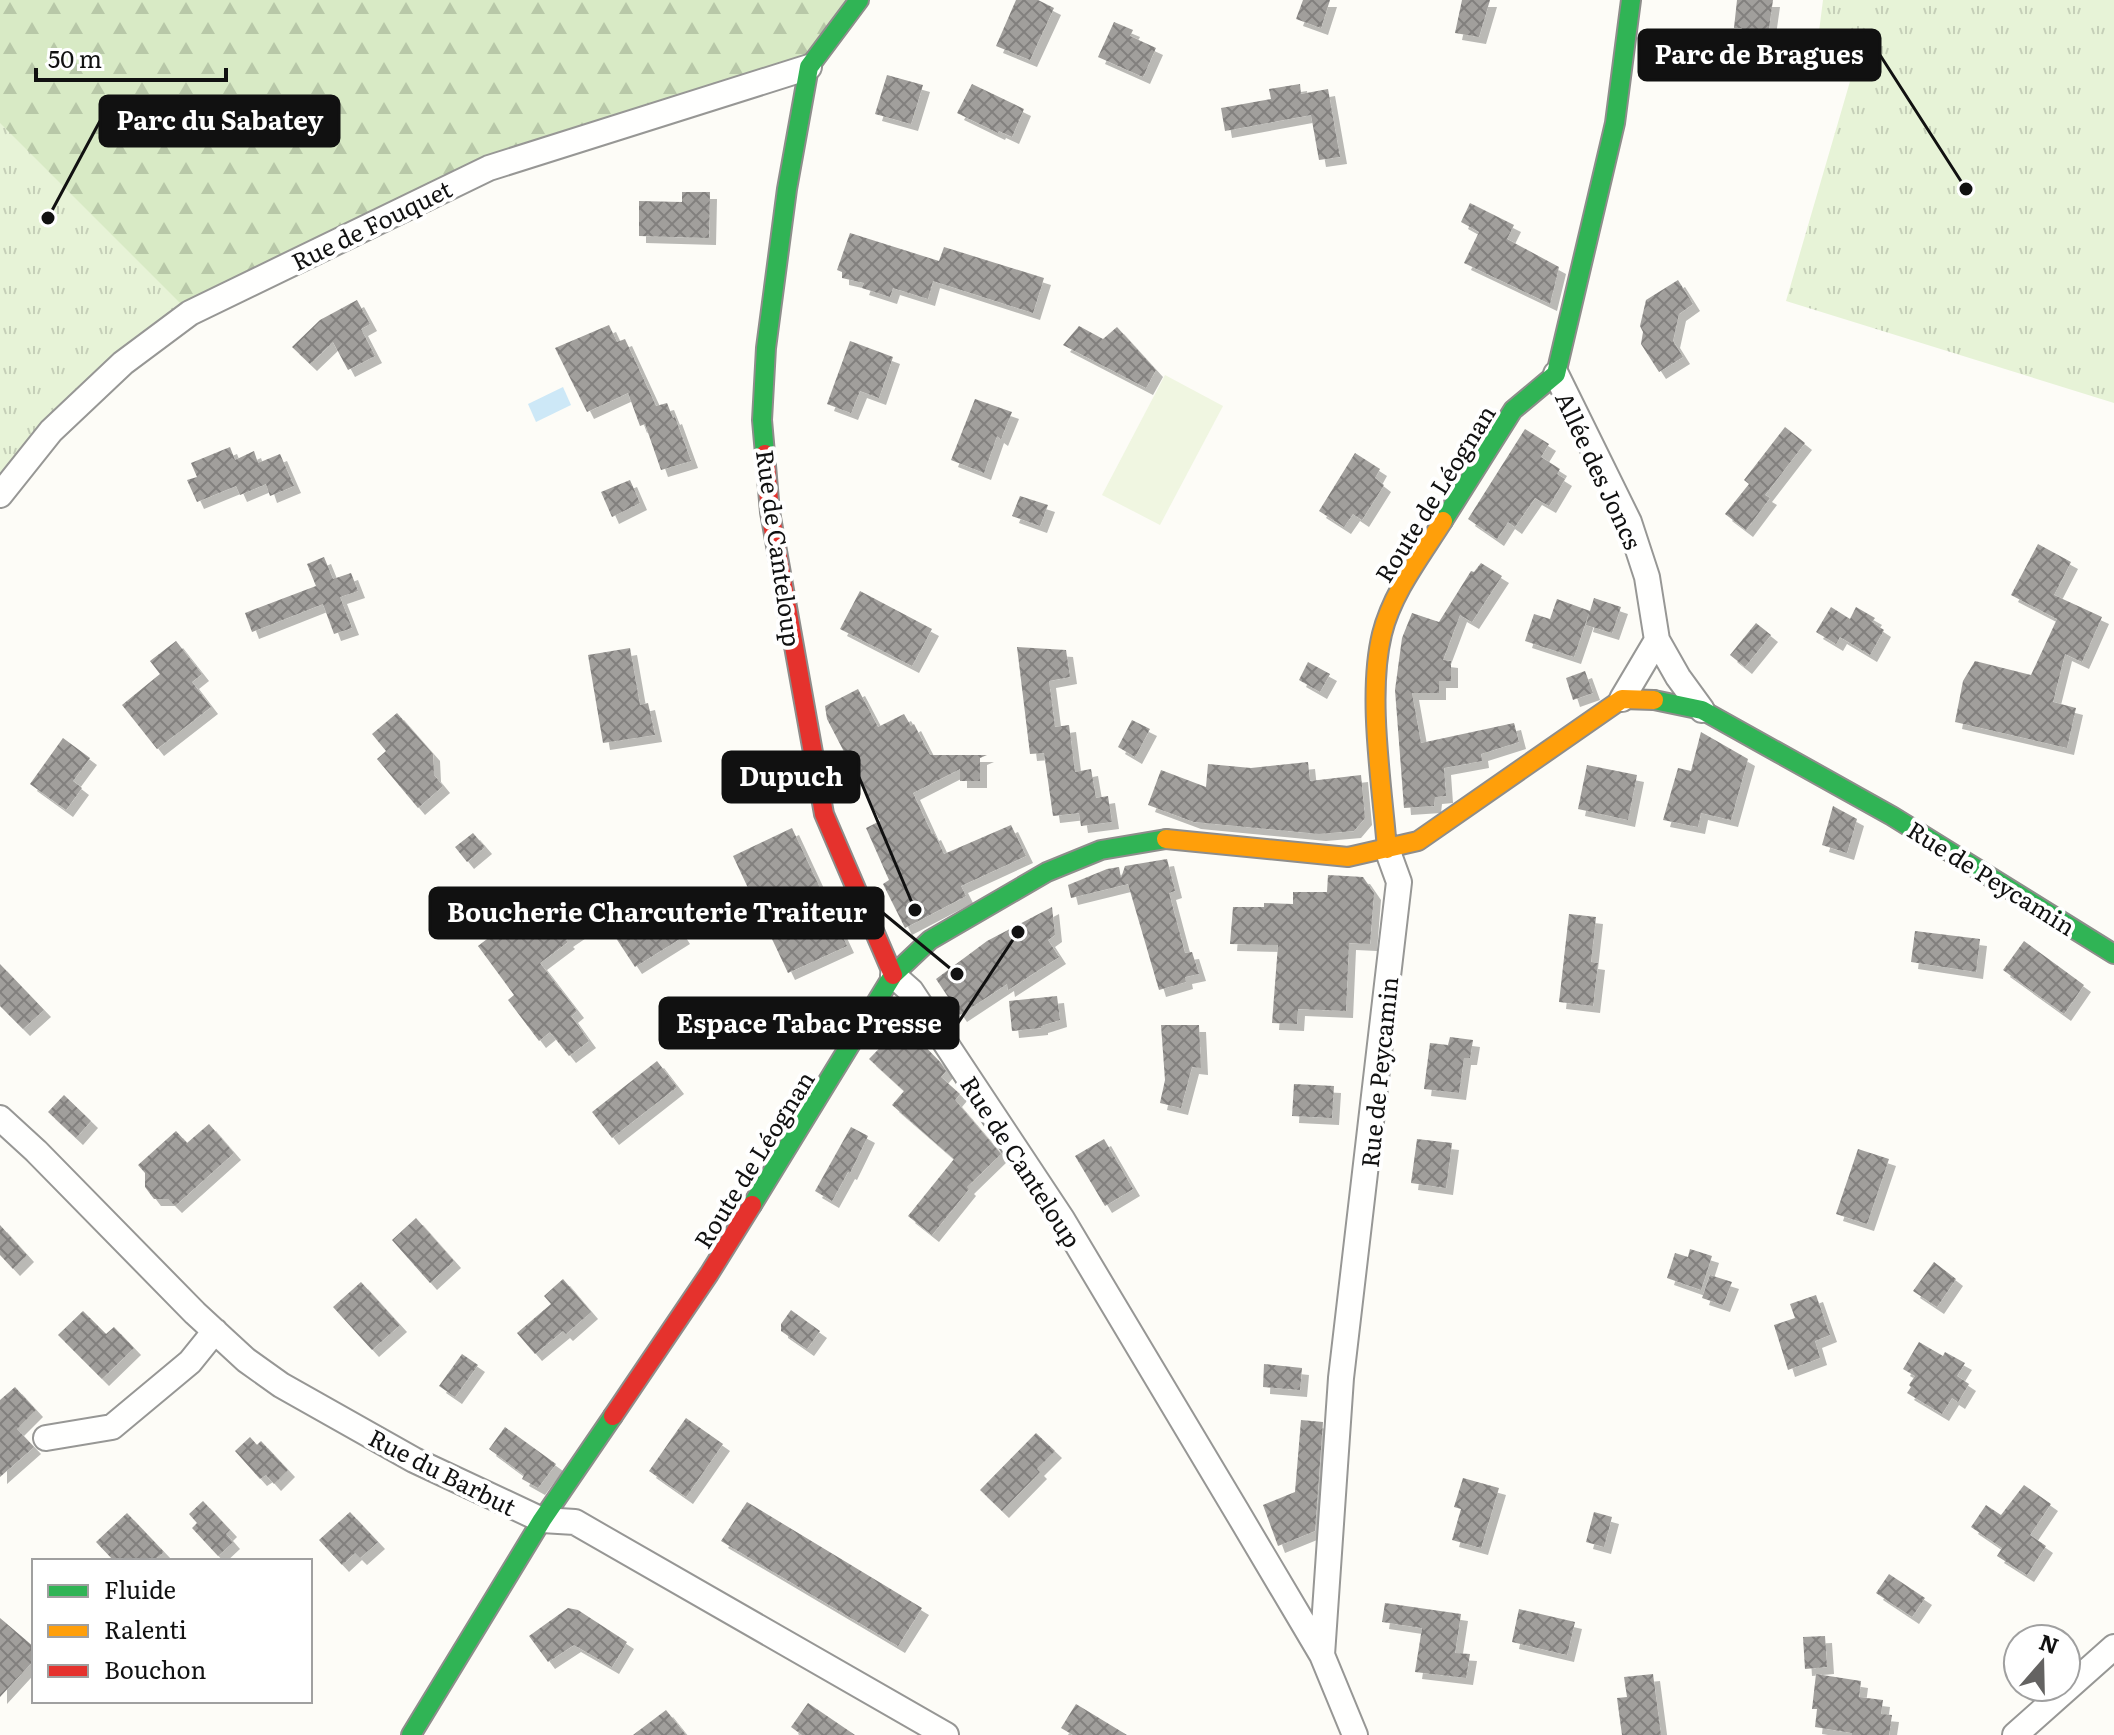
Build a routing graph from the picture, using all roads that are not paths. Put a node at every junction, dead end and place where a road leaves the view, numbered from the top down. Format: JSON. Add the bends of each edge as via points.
{"nodes":[{"id":1,"x":859,"y":0,"type":"edge"},
{"id":2,"x":1631,"y":0,"type":"edge"},
{"id":3,"x":809,"y":67,"type":"junction"},
{"id":4,"x":1556,"y":374,"type":"junction"},
{"id":5,"x":0,"y":495,"type":"edge"},
{"id":6,"x":1657,"y":640,"type":"junction"},
{"id":7,"x":1622,"y":699,"type":"junction"},
{"id":8,"x":1702,"y":710,"type":"junction"},
{"id":9,"x":1387,"y":849,"type":"junction"},
{"id":10,"x":2114,"y":954,"type":"edge"},
{"id":11,"x":893,"y":975,"type":"junction"},
{"id":12,"x":0,"y":1118,"type":"edge"},
{"id":13,"x":215,"y":1331,"type":"junction"},
{"id":14,"x":46,"y":1438,"type":"dead end"},
{"id":15,"x":542,"y":1520,"type":"junction"},
{"id":16,"x":2114,"y":1647,"type":"edge"},
{"id":17,"x":1322,"y":1655,"type":"junction"},
{"id":18,"x":411,"y":1735,"type":"edge"},
{"id":19,"x":946,"y":1735,"type":"edge"},
{"id":20,"x":1355,"y":1735,"type":"edge"},
{"id":21,"x":2015,"y":1735,"type":"edge"}],
"edges":[{"from":1,"to":3,"type":"street","name":"Rue de Canteloup"},
{"from":2,"to":4,"type":"street","via":[[1615,123]]},
{"from":3,"to":5,"type":"street","name":"Rue de Fouquet","via":[[489,168],[190,313],[111,374],[51,431]]},
{"from":3,"to":11,"type":"street","name":"Rue de Canteloup","via":[[766,348],[762,420],[770,512],[824,814]]},
{"from":4,"to":6,"type":"street","name":"Allée des Joncs","via":[[1629,522],[1647,577]]},
{"from":4,"to":9,"type":"street","name":"Route de Léognan","via":[[1513,410],[1402,586],[1382,633],[1375,690]]},
{"from":6,"to":7,"type":"street"},
{"from":6,"to":8,"type":"street","name":"Rue de Peycamin"},
{"from":7,"to":8,"type":"street","name":"Rue de Peycamin","via":[[1659,700]]},
{"from":7,"to":9,"type":"street","via":[[1418,841]]},
{"from":8,"to":10,"type":"street","name":"Rue de Peycamin","via":[[1892,816]]},
{"from":9,"to":11,"type":"street","name":"Route de Léognan","via":[[1348,857],[1165,839],[1101,850],[1047,872],[930,940]]},
{"from":9,"to":17,"type":"street","name":"Rue de Peycamin","via":[[1399,882],[1341,1378]]},
{"from":11,"to":15,"type":"street","name":"Route de Léognan","via":[[709,1274]]},
{"from":11,"to":17,"type":"street","name":"Rue de Canteloup","via":[[911,991],[1062,1219]]},
{"from":12,"to":13,"type":"street","name":"Rue du Barbut"},
{"from":13,"to":14,"type":"street","via":[[190,1362],[112,1427]]},
{"from":13,"to":15,"type":"street","name":"Rue du Barbut","via":[[281,1385],[414,1460]]},
{"from":15,"to":18,"type":"street","name":"Route de Léognan"},
{"from":15,"to":19,"type":"street","name":"Rue du Barbut","via":[[575,1522]]},
{"from":16,"to":21,"type":"street"},
{"from":17,"to":20,"type":"street","name":"Rue de Canteloup"}]}
